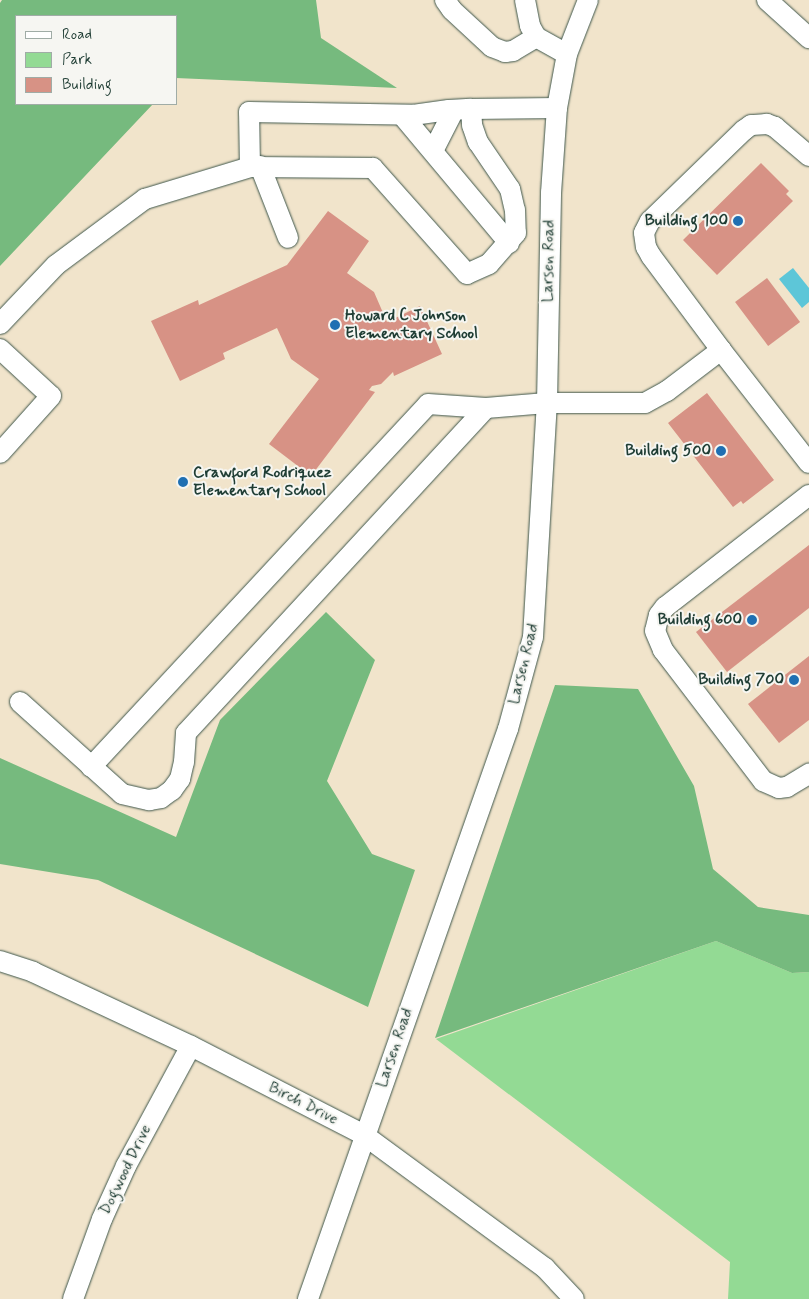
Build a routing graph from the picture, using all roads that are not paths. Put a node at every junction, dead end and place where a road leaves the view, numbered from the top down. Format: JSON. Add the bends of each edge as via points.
{"nodes":[{"id":1,"x":445,"y":0,"type":"edge"},
{"id":2,"x":525,"y":0,"type":"edge"},
{"id":3,"x":576,"y":0,"type":"edge"},
{"id":4,"x":588,"y":0,"type":"edge"},
{"id":5,"x":767,"y":0,"type":"edge"},
{"id":6,"x":536,"y":37,"type":"junction"},
{"id":7,"x":809,"y":38,"type":"edge"},
{"id":8,"x":567,"y":54,"type":"junction"},
{"id":9,"x":557,"y":108,"type":"junction"},
{"id":10,"x":463,"y":109,"type":"junction"},
{"id":11,"x":402,"y":115,"type":"junction"},
{"id":12,"x":433,"y":151,"type":"junction"},
{"id":13,"x":809,"y":156,"type":"edge"},
{"id":14,"x":255,"y":166,"type":"junction"},
{"id":15,"x":288,"y":238,"type":"dead end"},
{"id":16,"x":509,"y":243,"type":"junction"},
{"id":17,"x":0,"y":324,"type":"edge"},
{"id":18,"x":0,"y":349,"type":"edge"},
{"id":19,"x":721,"y":350,"type":"junction"},
{"id":20,"x":547,"y":403,"type":"junction"},
{"id":21,"x":486,"y":408,"type":"junction"},
{"id":22,"x":0,"y":453,"type":"edge"},
{"id":23,"x":809,"y":463,"type":"edge"},
{"id":24,"x":809,"y":495,"type":"edge"},
{"id":25,"x":20,"y":702,"type":"dead end"},
{"id":26,"x":91,"y":767,"type":"junction"},
{"id":27,"x":809,"y":774,"type":"edge"},
{"id":28,"x":0,"y":962,"type":"edge"},
{"id":29,"x":192,"y":1046,"type":"junction"},
{"id":30,"x":364,"y":1135,"type":"junction"},
{"id":31,"x":73,"y":1299,"type":"edge"},
{"id":32,"x":308,"y":1299,"type":"edge"},
{"id":33,"x":574,"y":1299,"type":"edge"}],
"edges":[{"from":1,"to":6,"type":"street","via":[[492,47],[513,51]]},
{"from":2,"to":6,"type":"street","via":[[530,26]]},
{"from":3,"to":8,"type":"street"},
{"from":4,"to":8,"type":"street","name":"Larsen Road"},
{"from":5,"to":7,"type":"street"},
{"from":6,"to":8,"type":"street"},
{"from":8,"to":9,"type":"street","name":"Larsen Road"},
{"from":9,"to":10,"type":"street"},
{"from":9,"to":20,"type":"street","name":"Larsen Road","via":[[551,193]]},
{"from":10,"to":11,"type":"street"},
{"from":10,"to":12,"type":"street"},
{"from":10,"to":16,"type":"street","via":[[478,142],[510,189],[516,233]]},
{"from":11,"to":12,"type":"street"},
{"from":11,"to":14,"type":"street","via":[[249,112]]},
{"from":12,"to":16,"type":"street"},
{"from":13,"to":19,"type":"street","via":[[775,127],[751,125],[646,226],[646,247]]},
{"from":14,"to":15,"type":"street"},
{"from":14,"to":16,"type":"street","via":[[373,168],[467,274],[489,264]]},
{"from":14,"to":17,"type":"street","via":[[145,199],[56,265]]},
{"from":18,"to":22,"type":"street","via":[[50,396]]},
{"from":19,"to":20,"type":"street","via":[[667,391],[645,403]]},
{"from":19,"to":23,"type":"street"},
{"from":20,"to":21,"type":"street"},
{"from":20,"to":30,"type":"street","name":"Larsen Road","via":[[536,613],[528,663],[508,729]]},
{"from":21,"to":26,"type":"street","via":[[428,404]]},
{"from":21,"to":26,"type":"street","via":[[186,733],[180,779],[172,790],[160,798],[136,799],[122,794]]},
{"from":24,"to":27,"type":"street","via":[[665,608],[659,615],[655,631],[663,650],[763,781],[787,788]]},
{"from":25,"to":26,"type":"street"},
{"from":28,"to":29,"type":"street","name":"Birch Drive","via":[[33,972]]},
{"from":29,"to":30,"type":"street","name":"Birch Drive"},
{"from":29,"to":31,"type":"street","name":"Dogwood Drive","via":[[126,1166]]},
{"from":30,"to":32,"type":"street","name":"Larsen Road"},
{"from":30,"to":33,"type":"street","name":"Birch Drive","via":[[545,1268]]}]}
